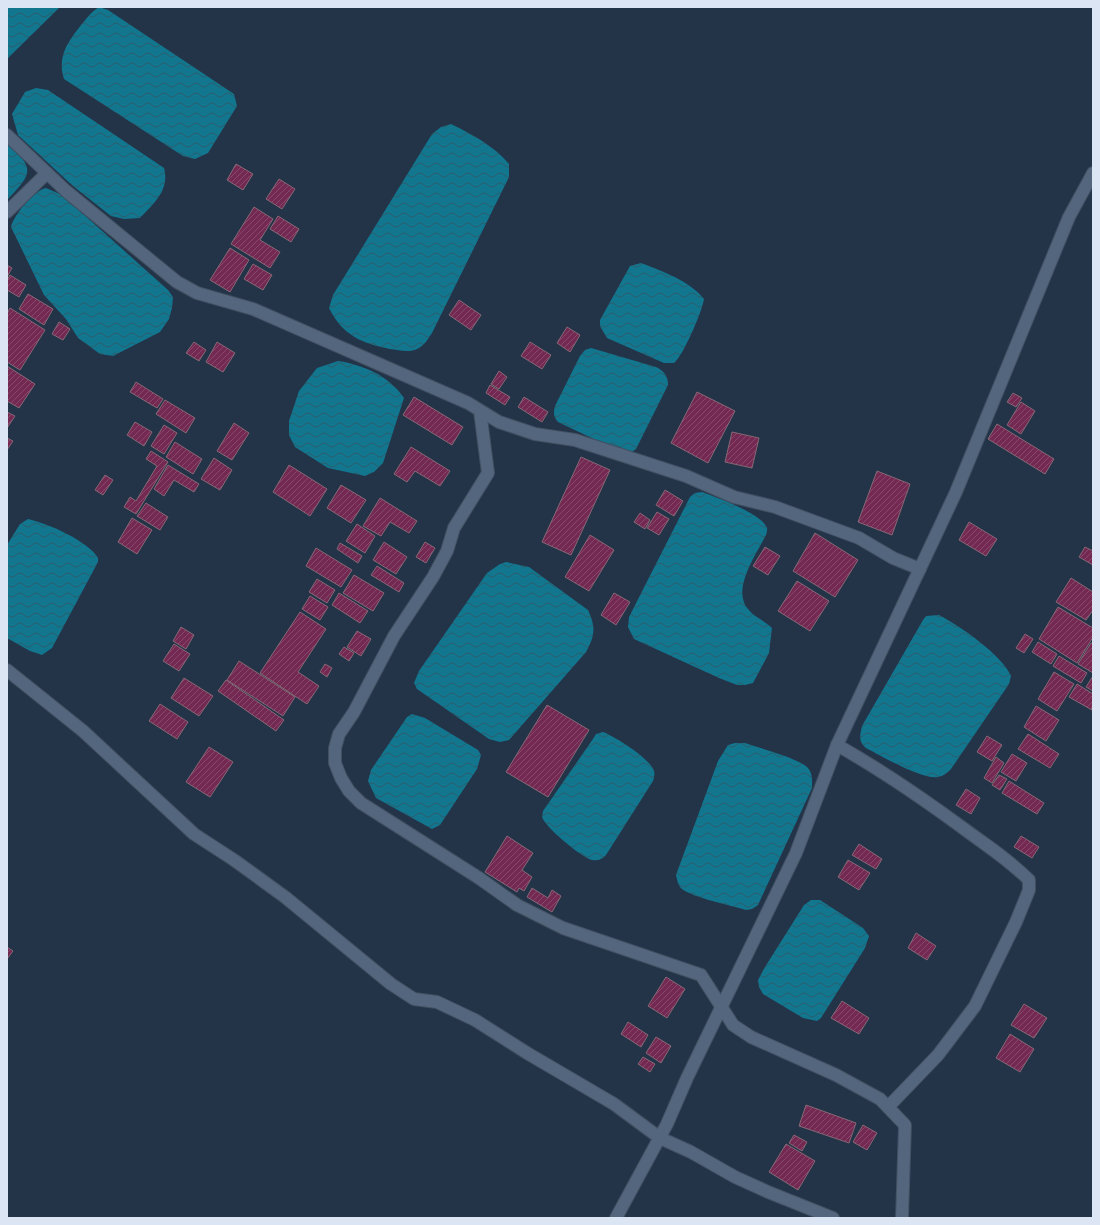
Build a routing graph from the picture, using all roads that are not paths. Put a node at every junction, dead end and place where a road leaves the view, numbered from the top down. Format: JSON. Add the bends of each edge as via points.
{"nodes":[{"id":1,"x":7,"y":135,"type":"edge"},
{"id":2,"x":46,"y":173,"type":"junction"},
{"id":3,"x":1093,"y":173,"type":"edge"},
{"id":4,"x":7,"y":212,"type":"edge"},
{"id":5,"x":480,"y":410,"type":"junction"},
{"id":6,"x":920,"y":569,"type":"junction"},
{"id":7,"x":7,"y":670,"type":"edge"},
{"id":8,"x":837,"y":745,"type":"junction"},
{"id":9,"x":721,"y":1008,"type":"junction"},
{"id":10,"x":888,"y":1107,"type":"junction"},
{"id":11,"x":660,"y":1138,"type":"junction"},
{"id":12,"x":616,"y":1218,"type":"edge"},
{"id":13,"x":833,"y":1218,"type":"edge"},
{"id":14,"x":902,"y":1218,"type":"edge"}],
"edges":[{"from":1,"to":2,"type":"street"},
{"from":2,"to":4,"type":"street"},
{"from":2,"to":5,"type":"street","via":[[148,260],[177,282],[197,293],[253,309]]},
{"from":3,"to":6,"type":"street","via":[[1069,217],[956,492]]},
{"from":5,"to":6,"type":"street","via":[[499,422],[535,434],[575,440],[686,476],[734,497],[775,508],[859,538],[893,558]]},
{"from":5,"to":9,"type":"street","via":[[488,473],[454,528],[447,552],[433,577],[394,636],[354,712],[339,734],[335,748],[335,763],[341,778],[360,803],[517,905],[563,928],[701,975]]},
{"from":6,"to":8,"type":"street"},
{"from":7,"to":11,"type":"street","via":[[83,731],[194,834],[285,897],[391,984],[414,999],[437,1002],[475,1020],[614,1104]]},
{"from":8,"to":9,"type":"street","via":[[796,853]]},
{"from":8,"to":10,"type":"street","via":[[878,768],[946,814],[998,852],[1029,880],[1029,890],[1016,922],[975,1006],[938,1055]]},
{"from":9,"to":10,"type":"street","via":[[733,1025],[751,1037],[836,1074],[880,1099]]},
{"from":9,"to":11,"type":"street"},
{"from":10,"to":14,"type":"street","via":[[905,1125]]},
{"from":11,"to":12,"type":"street"},
{"from":11,"to":13,"type":"street","via":[[735,1177]]}]}
